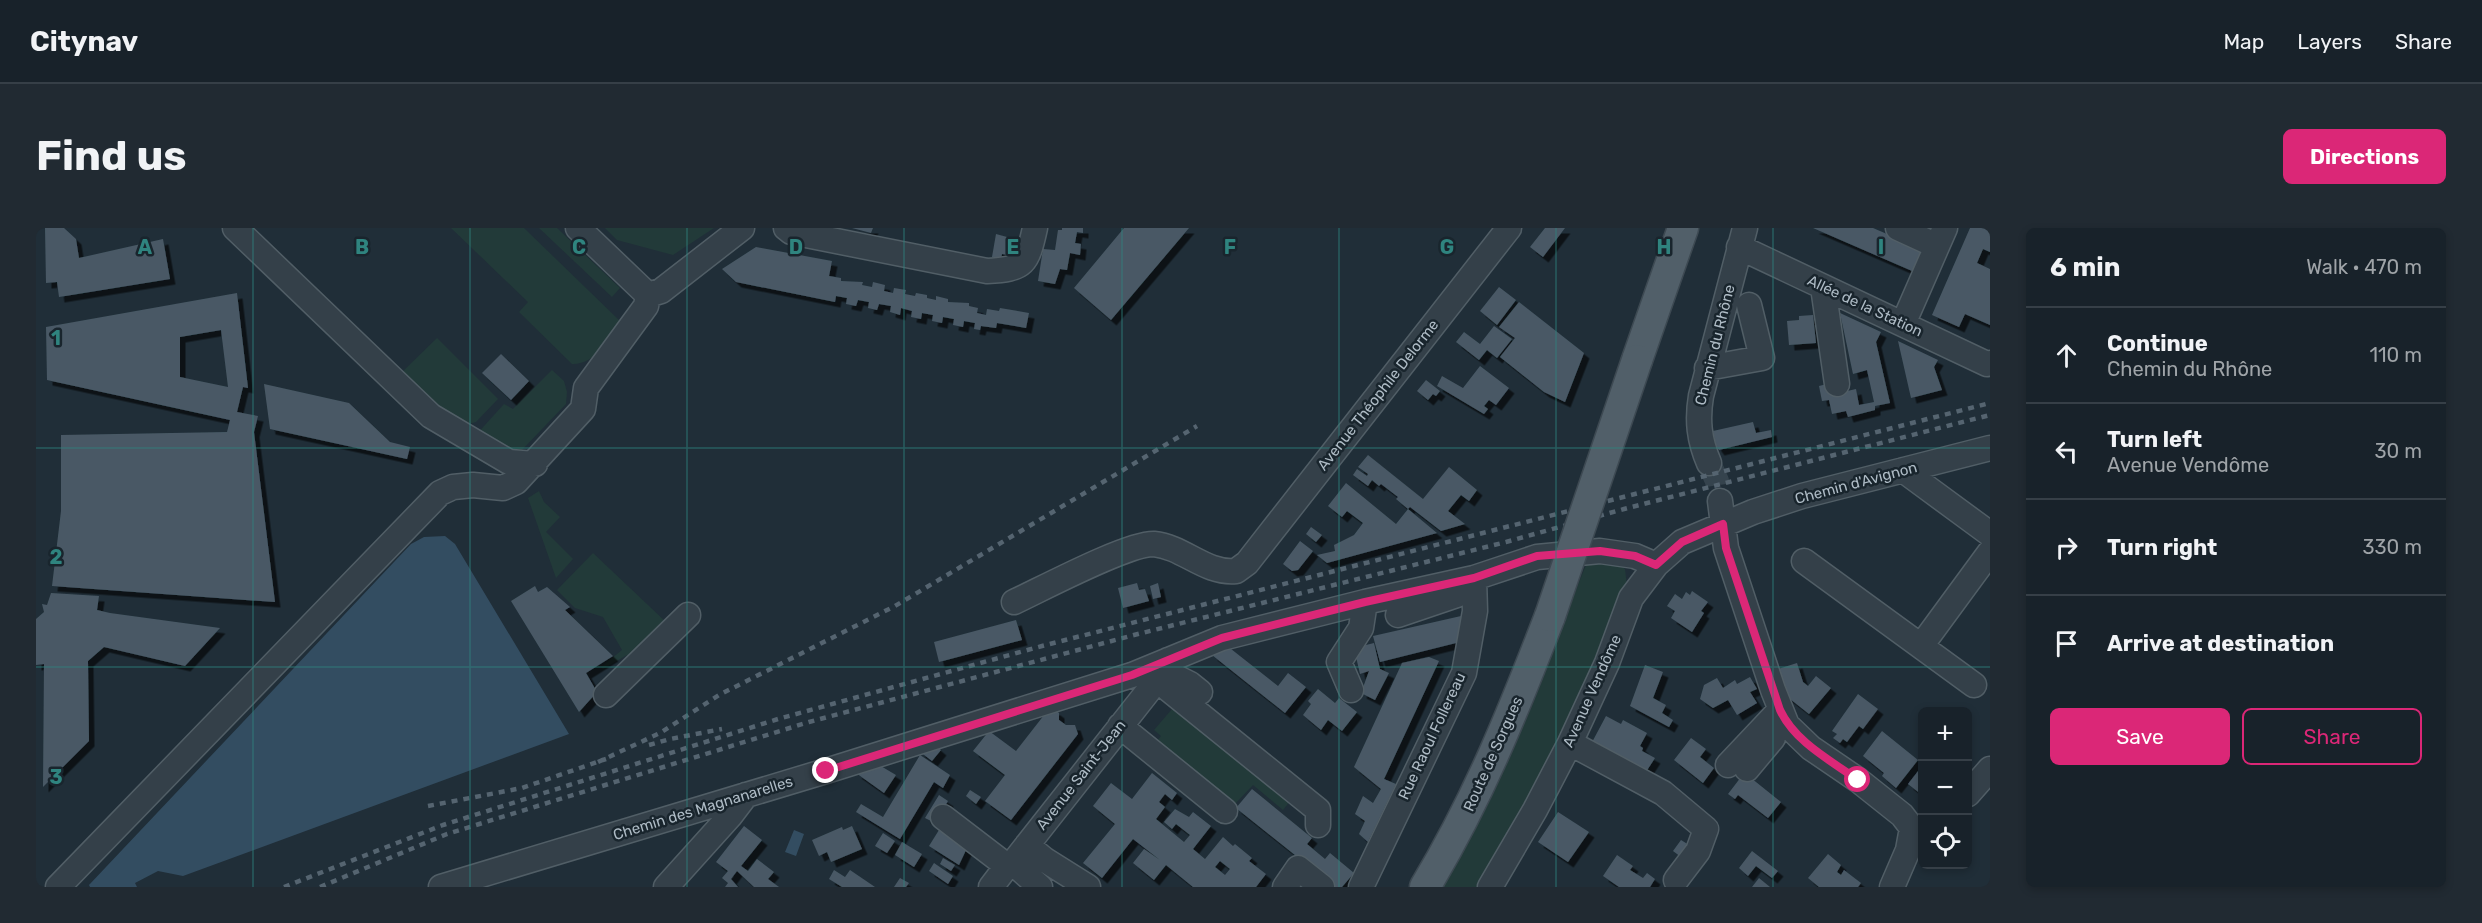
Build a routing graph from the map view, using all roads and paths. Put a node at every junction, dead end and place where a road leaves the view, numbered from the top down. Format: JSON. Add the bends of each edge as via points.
{"nodes":[{"id":1,"x":235,"y":228,"type":"edge"},
{"id":2,"x":578,"y":228,"type":"edge"},
{"id":3,"x":742,"y":228,"type":"edge"},
{"id":4,"x":786,"y":228,"type":"edge"},
{"id":5,"x":1035,"y":228,"type":"edge"},
{"id":6,"x":1509,"y":228,"type":"edge"},
{"id":7,"x":1683,"y":228,"type":"edge"},
{"id":8,"x":1898,"y":228,"type":"edge"},
{"id":9,"x":1941,"y":237,"type":"edge"},
{"id":10,"x":1742,"y":238,"type":"edge"},
{"id":11,"x":1823,"y":287,"type":"junction"},
{"id":12,"x":648,"y":295,"type":"junction"},
{"id":13,"x":1749,"y":305,"type":"dead end"},
{"id":14,"x":1903,"y":324,"type":"junction"},
{"id":15,"x":1990,"y":363,"type":"edge"},
{"id":16,"x":1707,"y":368,"type":"junction"},
{"id":17,"x":1837,"y":384,"type":"dead end"},
{"id":18,"x":1990,"y":448,"type":"edge"},
{"id":19,"x":1709,"y":463,"type":"tunnel mouth"},
{"id":20,"x":535,"y":464,"type":"junction"},
{"id":21,"x":1903,"y":470,"type":"junction"},
{"id":22,"x":1722,"y":512,"type":"junction"},
{"id":23,"x":1990,"y":534,"type":"edge"},
{"id":24,"x":1990,"y":552,"type":"edge"},
{"id":25,"x":1804,"y":561,"type":"dead end"},
{"id":26,"x":1656,"y":565,"type":"junction"},
{"id":27,"x":1474,"y":586,"type":"junction"},
{"id":28,"x":1014,"y":602,"type":"dead end"},
{"id":29,"x":1365,"y":602,"type":"junction"},
{"id":30,"x":688,"y":615,"type":"dead end"},
{"id":31,"x":1398,"y":615,"type":"dead end"},
{"id":32,"x":1922,"y":646,"type":"junction"},
{"id":33,"x":1162,"y":670,"type":"junction"},
{"id":34,"x":1974,"y":685,"type":"dead end"},
{"id":35,"x":1351,"y":690,"type":"dead end"},
{"id":36,"x":1200,"y":692,"type":"dead end"},
{"id":37,"x":606,"y":695,"type":"dead end"},
{"id":38,"x":1783,"y":718,"type":"junction"},
{"id":39,"x":1120,"y":726,"type":"junction"},
{"id":40,"x":1570,"y":743,"type":"junction"},
{"id":41,"x":1737,"y":767,"type":"dead end"},
{"id":42,"x":1990,"y":769,"type":"edge"},
{"id":43,"x":1972,"y":789,"type":"edge"},
{"id":44,"x":746,"y":795,"type":"junction"},
{"id":45,"x":1225,"y":811,"type":"dead end"},
{"id":46,"x":943,"y":817,"type":"dead end"},
{"id":47,"x":1318,"y":825,"type":"dead end"},
{"id":48,"x":1916,"y":839,"type":"edge"},
{"id":49,"x":1016,"y":858,"type":"junction"},
{"id":50,"x":1676,"y":880,"type":"dead end"},
{"id":51,"x":58,"y":887,"type":"edge"},
{"id":52,"x":441,"y":887,"type":"edge"},
{"id":53,"x":666,"y":887,"type":"edge"},
{"id":54,"x":991,"y":887,"type":"edge"},
{"id":55,"x":1040,"y":887,"type":"edge"},
{"id":56,"x":1088,"y":887,"type":"edge"},
{"id":57,"x":1285,"y":887,"type":"edge"},
{"id":58,"x":1322,"y":887,"type":"edge"},
{"id":59,"x":1361,"y":887,"type":"edge"},
{"id":60,"x":1425,"y":887,"type":"edge"},
{"id":61,"x":1490,"y":887,"type":"edge"},
{"id":62,"x":1892,"y":887,"type":"edge"}],
"edges":[{"from":1,"to":20,"type":"street","via":[[431,416],[509,462]]},
{"from":2,"to":12,"type":"street"},
{"from":3,"to":12,"type":"street","via":[[661,291]]},
{"from":4,"to":5,"type":"street","via":[[987,271],[1021,265],[1029,256]]},
{"from":6,"to":28,"type":"street","name":"Avenue Théophile Delorme","via":[[1247,563],[1236,572],[1214,569],[1154,544],[1132,547]]},
{"from":7,"to":60,"type":"main road","name":"Route de Sorgues","bridge":true,"via":[[1550,616],[1506,729],[1457,833]]},
{"from":8,"to":9,"type":"street"},
{"from":9,"to":14,"type":"street"},
{"from":10,"to":11,"type":"street","name":"Allée de la Station"},
{"from":10,"to":16,"type":"street","name":"Chemin du Rhône"},
{"from":11,"to":14,"type":"street","name":"Allée de la Station"},
{"from":11,"to":17,"type":"street"},
{"from":12,"to":20,"type":"street","via":[[645,306],[586,388],[583,409]]},
{"from":13,"to":16,"type":"street","via":[[1762,358]]},
{"from":14,"to":15,"type":"street","name":"Allée de la Station"},
{"from":16,"to":19,"type":"street","name":"Chemin du Rhône","via":[[1698,416],[1701,444]]},
{"from":18,"to":21,"type":"street","name":"Chemin d'Avignon"},
{"from":20,"to":51,"type":"street","via":[[503,488],[473,485],[440,493]]},
{"from":21,"to":22,"type":"street","name":"Chemin d'Avignon"},
{"from":21,"to":23,"type":"street"},
{"from":22,"to":26,"type":"street","name":"Avenue Vendôme"},
{"from":22,"to":38,"type":"street","via":[[1726,548]]},
{"from":24,"to":32,"type":"street"},
{"from":25,"to":32,"type":"street"},
{"from":26,"to":27,"type":"street","name":"Chemin des Magnanarelles","via":[[1635,556],[1600,551],[1537,556]]},
{"from":26,"to":40,"type":"street","name":"Avenue Vendôme","via":[[1631,598],[1607,663]]},
{"from":27,"to":29,"type":"street","name":"Chemin des Magnanarelles"},
{"from":27,"to":31,"type":"street"},
{"from":27,"to":59,"type":"street","name":"Rue Raoul Follereau","via":[[1475,610],[1464,673]]},
{"from":29,"to":33,"type":"street","name":"Chemin des Magnanarelles","via":[[1222,638]]},
{"from":29,"to":35,"type":"street","via":[[1361,628],[1339,662]]},
{"from":30,"to":37,"type":"street"},
{"from":32,"to":34,"type":"street"},
{"from":33,"to":36,"type":"street"},
{"from":33,"to":39,"type":"street","name":"Avenue Saint-Jean"},
{"from":33,"to":44,"type":"street","name":"Chemin des Magnanarelles","via":[[1121,678]]},
{"from":33,"to":47,"type":"street","via":[[1318,810]]},
{"from":38,"to":41,"type":"street"},
{"from":38,"to":48,"type":"street","via":[[1811,748],[1902,815]]},
{"from":39,"to":45,"type":"street"},
{"from":39,"to":49,"type":"street","name":"Avenue Saint-Jean"},
{"from":40,"to":50,"type":"street","via":[[1663,793],[1706,829],[1698,850]]},
{"from":40,"to":61,"type":"street","name":"Avenue Vendôme"},
{"from":42,"to":43,"type":"street"},
{"from":44,"to":52,"type":"street","name":"Chemin des Magnanarelles"},
{"from":44,"to":53,"type":"street"},
{"from":46,"to":49,"type":"street"},
{"from":48,"to":62,"type":"street"},
{"from":49,"to":54,"type":"street","name":"Avenue Saint-Jean"},
{"from":49,"to":55,"type":"street"},
{"from":49,"to":56,"type":"street","via":[[1045,860]]},
{"from":57,"to":58,"type":"street","via":[[1298,868]]}]}
